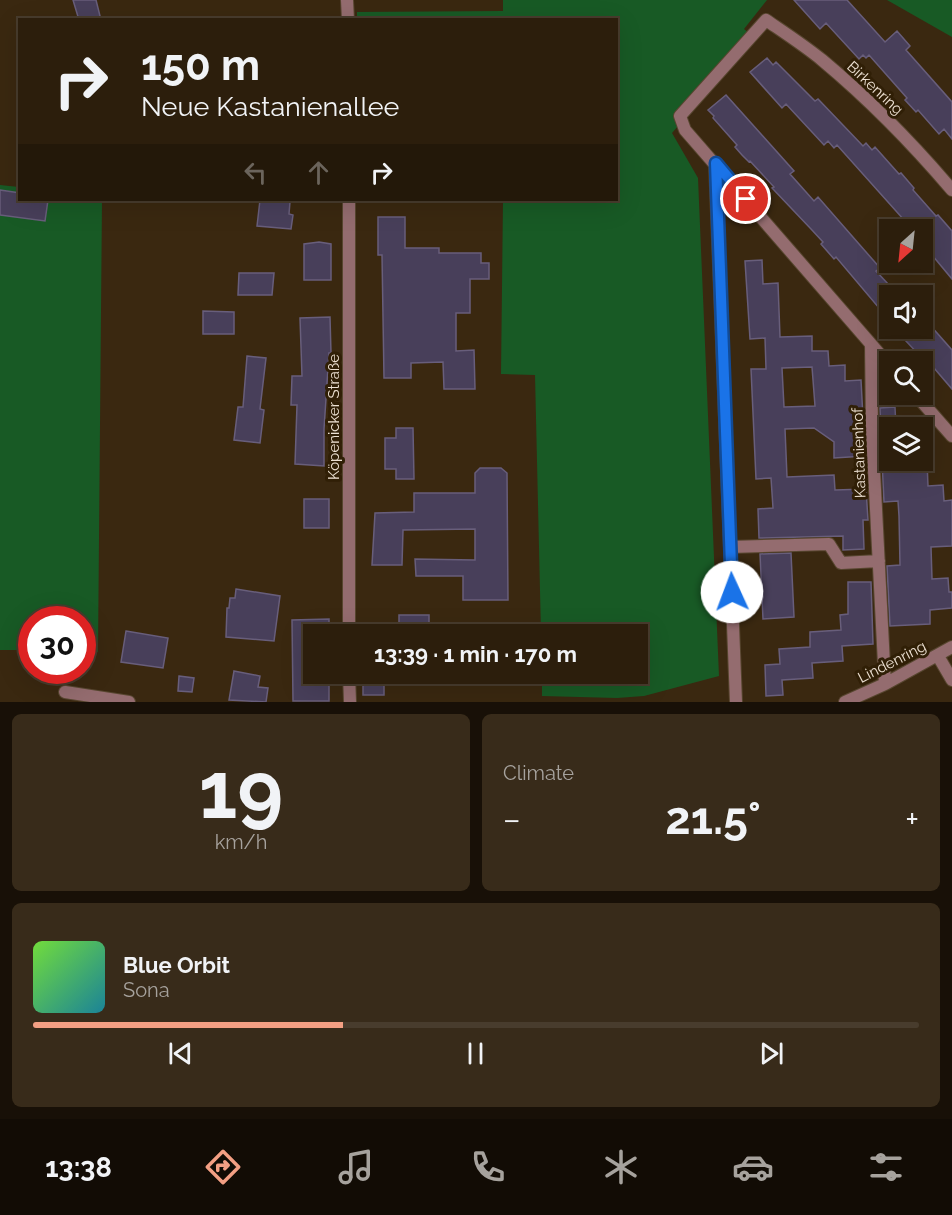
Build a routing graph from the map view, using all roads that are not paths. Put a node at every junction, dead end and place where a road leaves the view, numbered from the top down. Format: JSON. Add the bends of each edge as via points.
{"nodes":[{"id":1,"x":347,"y":0,"type":"edge"},
{"id":2,"x":348,"y":18,"type":"edge"},
{"id":3,"x":716,"y":163,"type":"junction"},
{"id":4,"x":952,"y":190,"type":"edge"},
{"id":5,"x":349,"y":201,"type":"edge"},
{"id":6,"x":871,"y":345,"type":"junction"},
{"id":7,"x":879,"y":354,"type":"edge"},
{"id":8,"x":925,"y":405,"type":"edge"},
{"id":9,"x":952,"y":436,"type":"edge"},
{"id":10,"x":730,"y":547,"type":"junction"},
{"id":11,"x":879,"y":561,"type":"junction"},
{"id":12,"x":349,"y":624,"type":"edge"},
{"id":13,"x":952,"y":647,"type":"edge"},
{"id":14,"x":938,"y":656,"type":"junction"},
{"id":15,"x":952,"y":680,"type":"edge"},
{"id":16,"x":350,"y":684,"type":"edge"},
{"id":17,"x":885,"y":684,"type":"junction"},
{"id":18,"x":65,"y":692,"type":"dead end"},
{"id":19,"x":129,"y":702,"type":"edge"},
{"id":20,"x":350,"y":702,"type":"edge"},
{"id":21,"x":736,"y":702,"type":"edge"},
{"id":22,"x":845,"y":702,"type":"edge"}],
"edges":[{"from":1,"to":2,"type":"street"},
{"from":3,"to":4,"type":"street","name":"Birkenring","via":[[685,130],[680,116],[766,20],[872,103]]},
{"from":3,"to":6,"type":"street"},
{"from":3,"to":10,"type":"street"},
{"from":5,"to":12,"type":"street","name":"Köpenicker Straße"},
{"from":6,"to":7,"type":"street"},
{"from":6,"to":11,"type":"street","name":"Kastanienhof"},
{"from":8,"to":9,"type":"street"},
{"from":10,"to":11,"type":"street","via":[[829,544],[841,563]]},
{"from":10,"to":21,"type":"street"},
{"from":11,"to":17,"type":"street","name":"Kastanienhof"},
{"from":13,"to":14,"type":"street","name":"Lindenring"},
{"from":14,"to":15,"type":"street"},
{"from":14,"to":17,"type":"street","name":"Lindenring"},
{"from":16,"to":20,"type":"street"},
{"from":17,"to":22,"type":"street","name":"Lindenring"},
{"from":18,"to":19,"type":"street"}]}
